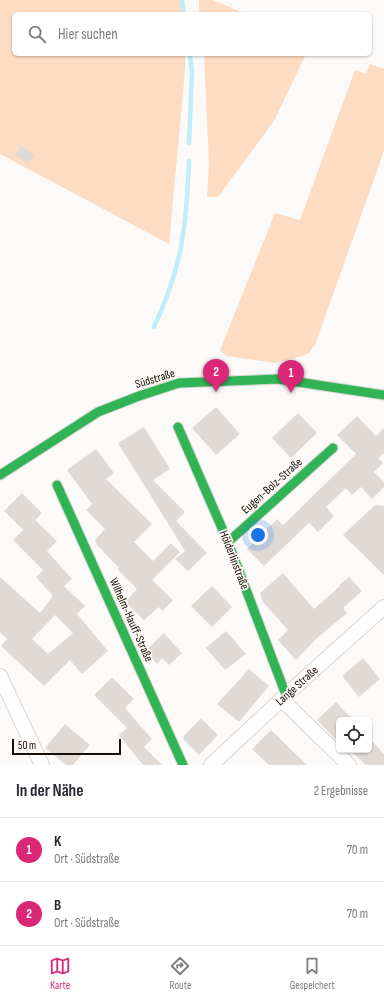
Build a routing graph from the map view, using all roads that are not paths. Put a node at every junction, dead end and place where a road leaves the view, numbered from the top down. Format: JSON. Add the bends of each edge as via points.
{"nodes":[{"id":1,"x":384,"y":395,"type":"edge"},
{"id":2,"x":178,"y":427,"type":"dead end"},
{"id":3,"x":333,"y":448,"type":"dead end"},
{"id":4,"x":0,"y":475,"type":"edge"},
{"id":5,"x":57,"y":485,"type":"dead end"},
{"id":6,"x":228,"y":542,"type":"junction"},
{"id":7,"x":383,"y":610,"type":"edge"},
{"id":8,"x":0,"y":676,"type":"edge"},
{"id":9,"x":284,"y":697,"type":"junction"},
{"id":10,"x":42,"y":765,"type":"edge"},
{"id":11,"x":183,"y":765,"type":"edge"},
{"id":12,"x":211,"y":765,"type":"edge"},
{"id":13,"x":349,"y":765,"type":"edge"}],
"edges":[{"from":1,"to":4,"type":"street","name":"Südstraße","via":[[278,378],[179,383],[98,412]]},
{"from":2,"to":6,"type":"street","name":"Hölderlinstraße"},
{"from":3,"to":6,"type":"street","name":"Eugen-Bolz-Straße"},
{"from":5,"to":11,"type":"street","name":"Wilhelm-Hauff-Straße"},
{"from":6,"to":9,"type":"street","name":"Hölderlinstraße"},
{"from":7,"to":9,"type":"street","name":"Lange Straße"},
{"from":8,"to":10,"type":"street"},
{"from":9,"to":12,"type":"street","name":"Lange Straße"},
{"from":9,"to":13,"type":"street","name":"Hölderlinstraße"}]}
